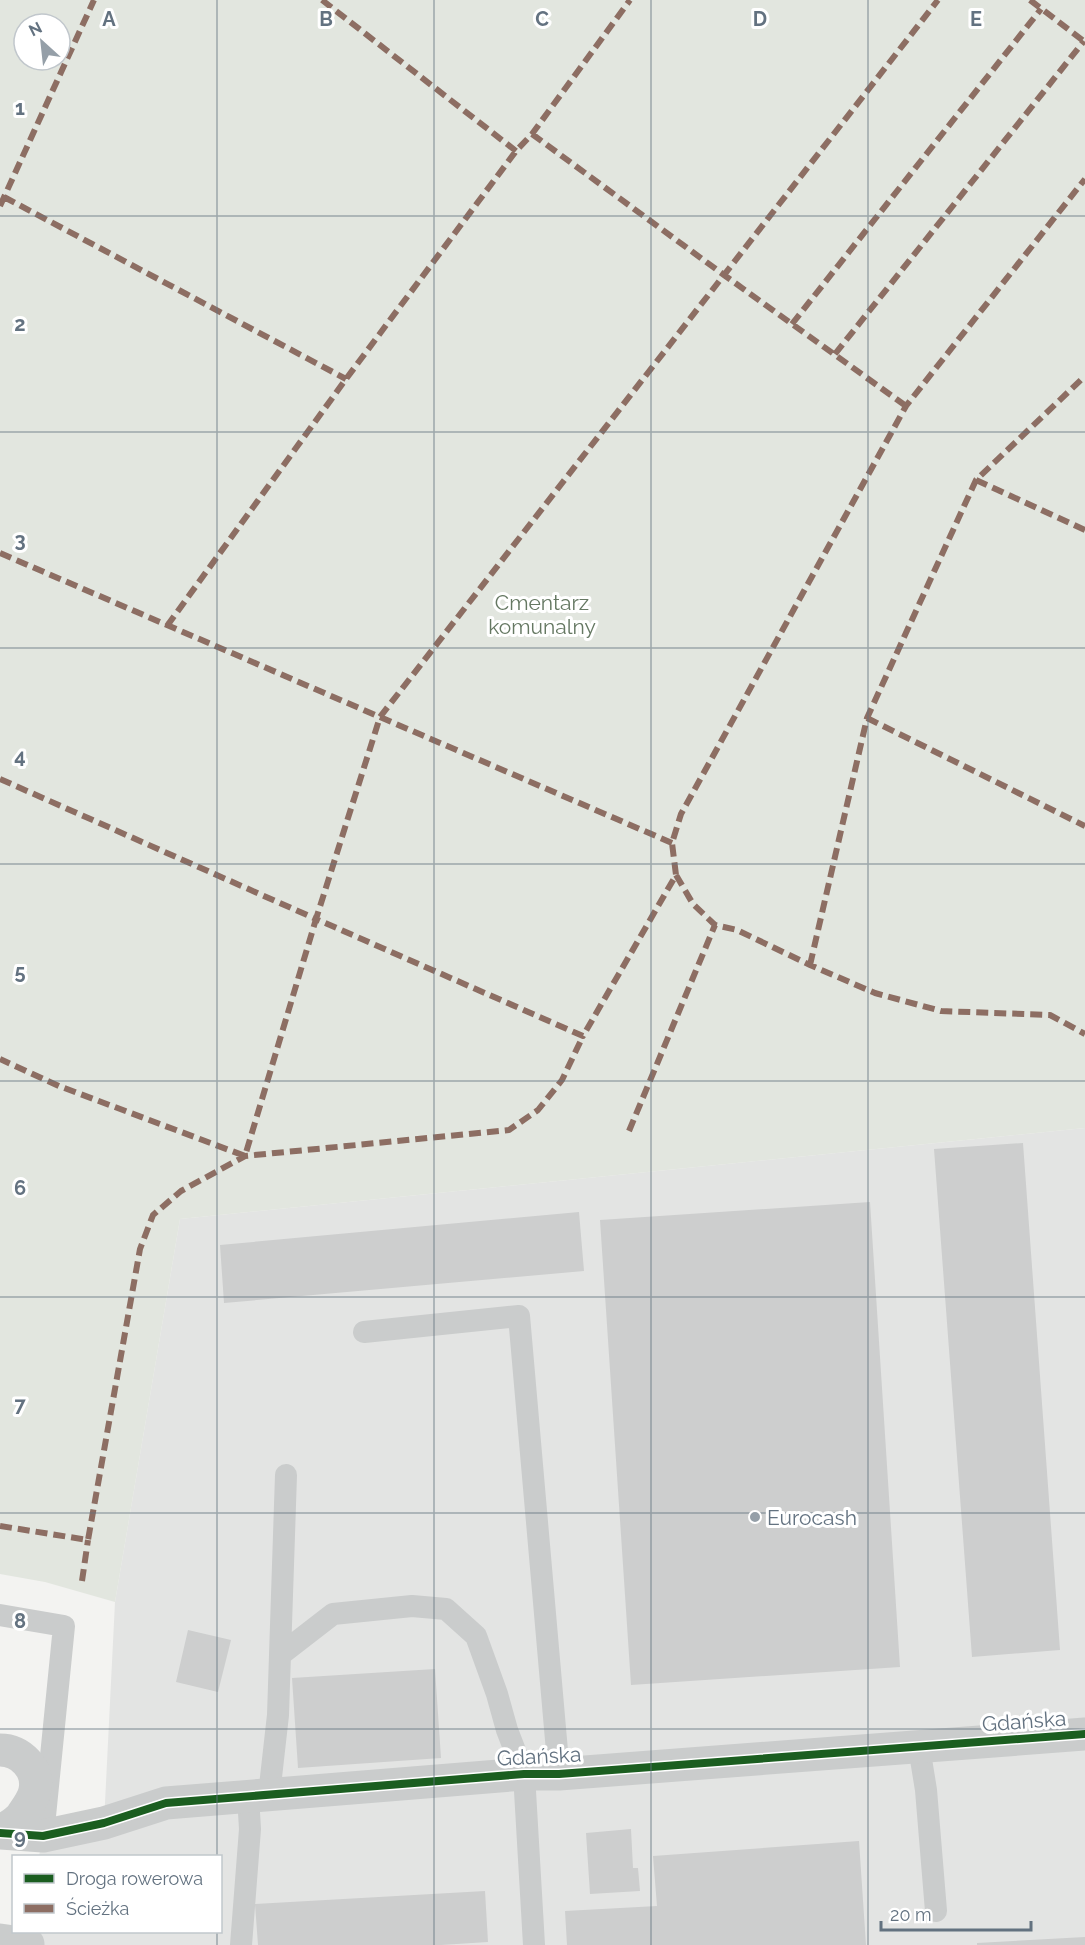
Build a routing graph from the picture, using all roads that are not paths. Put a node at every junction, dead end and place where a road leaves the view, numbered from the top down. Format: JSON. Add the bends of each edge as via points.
{"nodes":[{"id":1,"x":364,"y":1332,"type":"dead end"},
{"id":2,"x":286,"y":1475,"type":"dead end"},
{"id":3,"x":0,"y":1615,"type":"edge"},
{"id":4,"x":280,"y":1655,"type":"junction"},
{"id":5,"x":1085,"y":1734,"type":"edge"},
{"id":6,"x":919,"y":1747,"type":"junction"},
{"id":7,"x":0,"y":1750,"type":"edge"},
{"id":8,"x":524,"y":1774,"type":"junction"},
{"id":9,"x":559,"y":1774,"type":"junction"},
{"id":10,"x":258,"y":1795,"type":"junction"},
{"id":11,"x":0,"y":1833,"type":"edge"},
{"id":12,"x":41,"y":1846,"type":"edge"},
{"id":13,"x":936,"y":1911,"type":"dead end"},
{"id":14,"x":0,"y":1940,"type":"edge"},
{"id":15,"x":28,"y":1945,"type":"edge"},
{"id":16,"x":241,"y":1945,"type":"edge"},
{"id":17,"x":534,"y":1945,"type":"edge"}],
"edges":[{"from":1,"to":9,"type":"lane","via":[[519,1316]]},
{"from":2,"to":4,"type":"lane"},
{"from":3,"to":12,"type":"lane","via":[[64,1626]]},
{"from":4,"to":8,"type":"lane","via":[[333,1614],[412,1606],[446,1609],[476,1636]]},
{"from":4,"to":10,"type":"lane","via":[[278,1715]]},
{"from":5,"to":6,"type":"street","name":"Gdańska"},
{"from":6,"to":9,"type":"street","name":"Gdańska"},
{"from":6,"to":13,"type":"lane"},
{"from":7,"to":11,"type":"street","via":[[22,1756],[31,1768],[35,1787],[21,1817]]},
{"from":8,"to":9,"type":"street","name":"Gdańska"},
{"from":8,"to":10,"type":"street","name":"Gdańska"},
{"from":8,"to":17,"type":"lane"},
{"from":10,"to":12,"type":"street","name":"Gdańska","via":[[166,1803]]},
{"from":10,"to":16,"type":"lane","via":[[250,1829]]},
{"from":11,"to":12,"type":"street","name":"Gdańska"},
{"from":14,"to":15,"type":"street"}]}
